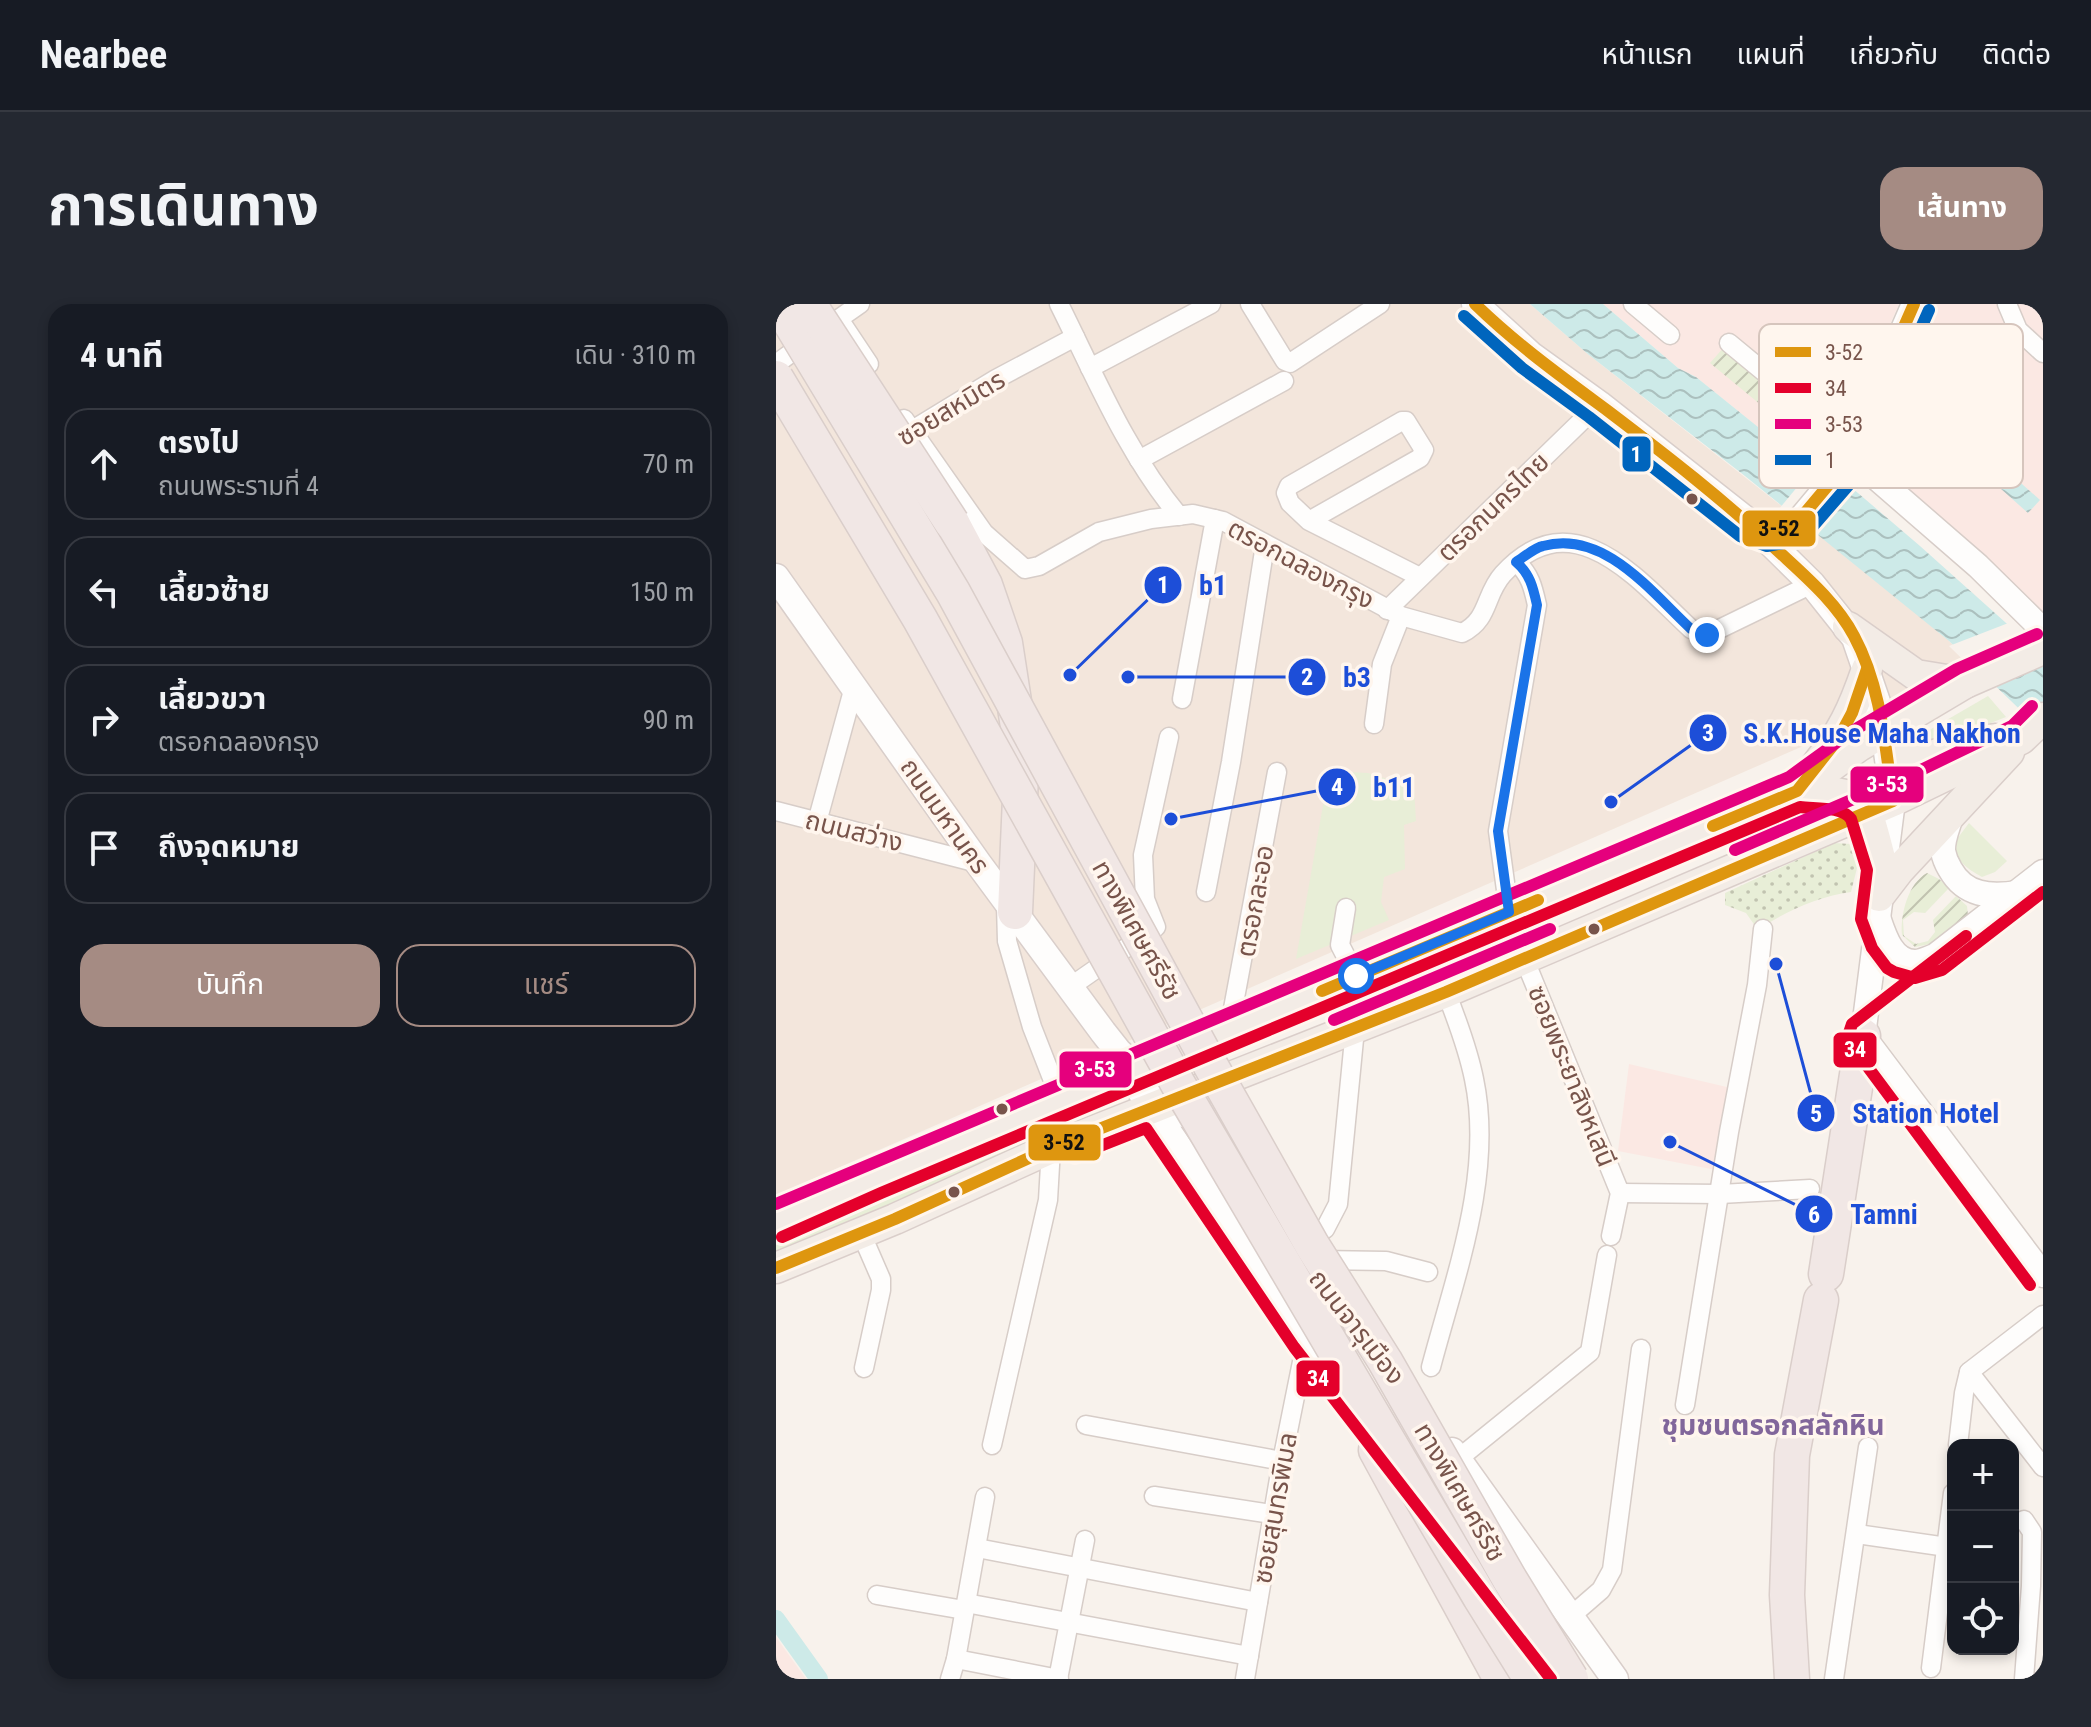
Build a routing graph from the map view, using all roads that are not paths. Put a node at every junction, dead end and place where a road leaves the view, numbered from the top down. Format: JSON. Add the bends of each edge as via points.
{"nodes":[{"id":1,"x":779,"y":304,"type":"edge"},
{"id":2,"x":860,"y":304,"type":"edge"},
{"id":3,"x":1059,"y":304,"type":"edge"},
{"id":4,"x":1211,"y":304,"type":"edge"},
{"id":5,"x":1250,"y":304,"type":"edge"},
{"id":6,"x":1380,"y":304,"type":"edge"},
{"id":7,"x":1475,"y":304,"type":"edge"},
{"id":8,"x":1633,"y":304,"type":"edge"},
{"id":9,"x":1914,"y":304,"type":"edge"},
{"id":10,"x":2007,"y":304,"type":"edge"},
{"id":11,"x":824,"y":311,"type":"edge"},
{"id":12,"x":1905,"y":324,"type":"edge"},
{"id":13,"x":2015,"y":324,"type":"edge"},
{"id":14,"x":1670,"y":335,"type":"dead end"},
{"id":15,"x":2023,"y":336,"type":"edge"},
{"id":16,"x":1075,"y":337,"type":"junction"},
{"id":17,"x":1729,"y":343,"type":"dead end"},
{"id":18,"x":2043,"y":353,"type":"edge"},
{"id":19,"x":776,"y":364,"type":"edge"},
{"id":20,"x":1090,"y":368,"type":"junction"},
{"id":21,"x":1759,"y":368,"type":"edge"},
{"id":22,"x":776,"y":378,"type":"edge"},
{"id":23,"x":1284,"y":381,"type":"dead end"},
{"id":24,"x":1599,"y":404,"type":"junction"},
{"id":25,"x":912,"y":431,"type":"junction"},
{"id":26,"x":1139,"y":460,"type":"junction"},
{"id":27,"x":828,"y":482,"type":"dead end"},
{"id":28,"x":1823,"y":488,"type":"edge"},
{"id":29,"x":1888,"y":488,"type":"edge"},
{"id":30,"x":1179,"y":516,"type":"junction"},
{"id":31,"x":1215,"y":519,"type":"junction"},
{"id":32,"x":1309,"y":521,"type":"junction"},
{"id":33,"x":1750,"y":523,"type":"junction"},
{"id":34,"x":1794,"y":526,"type":"junction"},
{"id":35,"x":1265,"y":545,"type":"junction"},
{"id":36,"x":1516,"y":562,"type":"junction"},
{"id":37,"x":1420,"y":577,"type":"junction"},
{"id":38,"x":1810,"y":581,"type":"junction"},
{"id":39,"x":779,"y":586,"type":"edge"},
{"id":40,"x":1394,"y":613,"type":"junction"},
{"id":41,"x":1848,"y":627,"type":"junction"},
{"id":42,"x":2043,"y":630,"type":"edge"},
{"id":43,"x":2043,"y":649,"type":"edge"},
{"id":44,"x":1867,"y":669,"type":"junction"},
{"id":45,"x":1970,"y":681,"type":"junction"},
{"id":46,"x":854,"y":687,"type":"junction"},
{"id":47,"x":1182,"y":699,"type":"dead end"},
{"id":48,"x":1374,"y":724,"type":"dead end"},
{"id":49,"x":2033,"y":728,"type":"edge"},
{"id":50,"x":1883,"y":731,"type":"junction"},
{"id":51,"x":1169,"y":737,"type":"dead end"},
{"id":52,"x":1022,"y":753,"type":"junction"},
{"id":53,"x":1277,"y":772,"type":"dead end"},
{"id":54,"x":1797,"y":791,"type":"junction"},
{"id":55,"x":1879,"y":807,"type":"junction"},
{"id":56,"x":776,"y":811,"type":"edge"},
{"id":57,"x":1952,"y":813,"type":"junction"},
{"id":58,"x":817,"y":822,"type":"junction"},
{"id":59,"x":978,"y":863,"type":"junction"},
{"id":60,"x":2043,"y":872,"type":"edge"},
{"id":61,"x":1206,"y":892,"type":"dead end"},
{"id":62,"x":1880,"y":893,"type":"junction"},
{"id":63,"x":2018,"y":893,"type":"junction"},
{"id":64,"x":1010,"y":906,"type":"junction"},
{"id":65,"x":1346,"y":908,"type":"dead end"},
{"id":66,"x":1509,"y":912,"type":"junction"},
{"id":67,"x":1763,"y":929,"type":"dead end"},
{"id":68,"x":1130,"y":945,"type":"junction"},
{"id":69,"x":1524,"y":958,"type":"junction"},
{"id":70,"x":1356,"y":976,"type":"junction"},
{"id":71,"x":1070,"y":987,"type":"junction"},
{"id":72,"x":1446,"y":992,"type":"junction"},
{"id":73,"x":1355,"y":1029,"type":"junction"},
{"id":74,"x":1229,"y":1030,"type":"junction"},
{"id":75,"x":1863,"y":1036,"type":"junction"},
{"id":76,"x":1187,"y":1048,"type":"junction"},
{"id":77,"x":1127,"y":1064,"type":"junction"},
{"id":78,"x":1061,"y":1101,"type":"junction"},
{"id":79,"x":1161,"y":1105,"type":"junction"},
{"id":80,"x":1051,"y":1148,"type":"junction"},
{"id":81,"x":1810,"y":1189,"type":"dead end"},
{"id":82,"x":1620,"y":1193,"type":"junction"},
{"id":83,"x":1720,"y":1194,"type":"junction"},
{"id":84,"x":776,"y":1222,"type":"edge"},
{"id":85,"x":861,"y":1233,"type":"junction"},
{"id":86,"x":1611,"y":1236,"type":"dead end"},
{"id":87,"x":1301,"y":1254,"type":"junction"},
{"id":88,"x":1607,"y":1255,"type":"dead end"},
{"id":89,"x":776,"y":1268,"type":"edge"},
{"id":90,"x":1428,"y":1272,"type":"dead end"},
{"id":91,"x":2043,"y":1275,"type":"edge"},
{"id":92,"x":2043,"y":1315,"type":"edge"},
{"id":93,"x":1307,"y":1337,"type":"junction"},
{"id":94,"x":1641,"y":1349,"type":"dead end"},
{"id":95,"x":1431,"y":1367,"type":"dead end"},
{"id":96,"x":864,"y":1368,"type":"dead end"},
{"id":97,"x":1969,"y":1372,"type":"junction"},
{"id":98,"x":1336,"y":1375,"type":"junction"},
{"id":99,"x":1685,"y":1405,"type":"dead end"},
{"id":100,"x":1086,"y":1425,"type":"dead end"},
{"id":101,"x":1959,"y":1439,"type":"edge"},
{"id":102,"x":992,"y":1445,"type":"dead end"},
{"id":103,"x":1868,"y":1447,"type":"dead end"},
{"id":104,"x":1458,"y":1459,"type":"junction"},
{"id":105,"x":1282,"y":1461,"type":"junction"},
{"id":106,"x":2043,"y":1467,"type":"edge"},
{"id":107,"x":1154,"y":1496,"type":"dead end"},
{"id":108,"x":985,"y":1497,"type":"dead end"},
{"id":109,"x":1272,"y":1514,"type":"junction"},
{"id":110,"x":2024,"y":1520,"type":"dead end"},
{"id":111,"x":1857,"y":1534,"type":"junction"},
{"id":112,"x":1085,"y":1540,"type":"dead end"},
{"id":113,"x":1947,"y":1547,"type":"joint"},
{"id":114,"x":977,"y":1548,"type":"junction"},
{"id":115,"x":1080,"y":1566,"type":"junction"},
{"id":116,"x":877,"y":1595,"type":"dead end"},
{"id":117,"x":1258,"y":1602,"type":"junction"},
{"id":118,"x":965,"y":1607,"type":"junction"},
{"id":119,"x":1571,"y":1616,"type":"junction"},
{"id":120,"x":1070,"y":1623,"type":"junction"},
{"id":121,"x":1249,"y":1656,"type":"junction"},
{"id":122,"x":956,"y":1659,"type":"junction"},
{"id":123,"x":1931,"y":1668,"type":"dead end"},
{"id":124,"x":950,"y":1679,"type":"edge"},
{"id":125,"x":1058,"y":1679,"type":"edge"},
{"id":126,"x":1245,"y":1679,"type":"edge"},
{"id":127,"x":1501,"y":1679,"type":"edge"},
{"id":128,"x":1531,"y":1679,"type":"edge"},
{"id":129,"x":1571,"y":1679,"type":"edge"},
{"id":130,"x":1615,"y":1679,"type":"edge"},
{"id":131,"x":1792,"y":1679,"type":"edge"},
{"id":132,"x":1834,"y":1679,"type":"edge"},
{"id":133,"x":2024,"y":1679,"type":"edge"}],
"edges":[{"from":1,"to":129,"type":"highway","name":"ทางพิเศษศรีรัช","bridge":true,"via":[[953,592],[1312,1245]]},
{"from":2,"to":11,"type":"street"},
{"from":3,"to":16,"type":"street"},
{"from":4,"to":20,"type":"street"},
{"from":5,"to":6,"type":"street","via":[[1290,363]]},
{"from":7,"to":24,"type":"main road","via":[[1531,355]]},
{"from":8,"to":14,"type":"street"},
{"from":9,"to":12,"type":"street"},
{"from":10,"to":13,"type":"street"},
{"from":11,"to":19,"type":"street"},
{"from":11,"to":25,"type":"street","name":"ตรอกฉลองกรุง"},
{"from":11,"to":52,"type":"highway","bridge":true,"via":[[985,585],[1005,643]]},
{"from":15,"to":18,"type":"street"},
{"from":16,"to":20,"type":"street"},
{"from":16,"to":25,"type":"street","name":"ซอยสหมิตร"},
{"from":17,"to":21,"type":"street"},
{"from":20,"to":26,"type":"street"},
{"from":22,"to":128,"type":"highway","name":"ทางพิเศษศรีรัช","bridge":true,"via":[[920,619],[1178,1084]]},
{"from":23,"to":26,"type":"street"},
{"from":24,"to":33,"type":"main road"},
{"from":24,"to":37,"type":"street","name":"ตรอกนครไทย"},
{"from":25,"to":27,"type":"street","name":"ซอยสหมิตร"},
{"from":25,"to":30,"type":"street","name":"ตรอกฉลองกรุง","via":[[984,533],[1025,569],[1099,532]]},
{"from":26,"to":30,"type":"street"},
{"from":28,"to":34,"type":"street"},
{"from":29,"to":42,"type":"street"},
{"from":30,"to":31,"type":"street","name":"ตรอกฉลองกรุง"},
{"from":31,"to":35,"type":"street","name":"ตรอกฉลองกรุง"},
{"from":31,"to":47,"type":"street"},
{"from":32,"to":32,"type":"street","via":[[1420,458],[1424,450],[1409,423],[1402,421],[1289,486],[1290,503]]},
{"from":32,"to":37,"type":"street"},
{"from":33,"to":34,"type":"street","via":[[1768,530]]},
{"from":33,"to":38,"type":"main road"},
{"from":34,"to":38,"type":"street"},
{"from":35,"to":40,"type":"street","name":"ตรอกฉลองกรุง"},
{"from":35,"to":61,"type":"street","name":"ตรอกละออ"},
{"from":36,"to":38,"type":"street","name":"ตรอกฉลองกรุง","via":[[1541,546],[1576,543],[1608,555],[1691,629],[1707,635]]},
{"from":36,"to":40,"type":"street","name":"ตรอกฉลองกรุง","via":[[1501,576],[1475,626],[1462,633]]},
{"from":36,"to":66,"type":"street","via":[[1526,570],[1537,605],[1498,831]]},
{"from":37,"to":40,"type":"street","name":"ตรอกนครไทย"},
{"from":38,"to":41,"type":"main road"},
{"from":39,"to":46,"type":"main road","name":"ถนนมหานคร"},
{"from":40,"to":48,"type":"street"},
{"from":41,"to":44,"type":"main road"},
{"from":41,"to":45,"type":"main road","via":[[1916,675]]},
{"from":43,"to":45,"type":"main road"},
{"from":44,"to":50,"type":"main road"},
{"from":44,"to":54,"type":"main road","via":[[1838,739]]},
{"from":45,"to":50,"type":"main road"},
{"from":46,"to":58,"type":"street"},
{"from":46,"to":59,"type":"main road","name":"ถนนมหานคร"},
{"from":49,"to":50,"type":"main road","via":[[1915,760],[1900,753]]},
{"from":49,"to":55,"type":"main road"},
{"from":49,"to":57,"type":"main road"},
{"from":50,"to":54,"type":"main road"},
{"from":50,"to":55,"type":"street"},
{"from":51,"to":68,"type":"street","via":[[1143,855],[1145,899],[1156,927]]},
{"from":52,"to":64,"type":"highway"},
{"from":52,"to":68,"type":"highway"},
{"from":53,"to":74,"type":"street","name":"ตรอกละออ"},
{"from":54,"to":55,"type":"main road","via":[[1843,795]]},
{"from":54,"to":66,"type":"main road"},
{"from":55,"to":62,"type":"main road"},
{"from":55,"to":69,"type":"main road"},
{"from":56,"to":58,"type":"street","name":"ถนนสว่าง"},
{"from":57,"to":62,"type":"main road"},
{"from":57,"to":63,"type":"street","via":[[1943,850],[1957,880],[1982,894]]},
{"from":58,"to":59,"type":"street","name":"ถนนสว่าง"},
{"from":59,"to":64,"type":"main road","name":"ถนนมหานคร"},
{"from":60,"to":63,"type":"street"},
{"from":62,"to":63,"type":"street","via":[[1886,940],[1899,957],[1914,962],[1935,956]]},
{"from":62,"to":75,"type":"street"},
{"from":64,"to":71,"type":"main road","name":"ถนนมหานคร"},
{"from":64,"to":78,"type":"street","via":[[1007,941]]},
{"from":65,"to":70,"type":"street","via":[[1340,945]]},
{"from":66,"to":70,"type":"main road"},
{"from":67,"to":83,"type":"street"},
{"from":68,"to":71,"type":"street"},
{"from":68,"to":76,"type":"highway"},
{"from":69,"to":72,"type":"main road"},
{"from":69,"to":82,"type":"street","name":"ซอยพระยาสิงหเสนี"},
{"from":70,"to":74,"type":"main road"},
{"from":71,"to":77,"type":"main road","name":"ถนนมหานคร"},
{"from":72,"to":73,"type":"main road"},
{"from":72,"to":95,"type":"street","via":[[1474,1078],[1479,1124],[1465,1239]]},
{"from":73,"to":79,"type":"main road"},
{"from":73,"to":87,"type":"street","via":[[1338,1204],[1325,1229]]},
{"from":74,"to":76,"type":"main road"},
{"from":75,"to":91,"type":"street"},
{"from":75,"to":131,"type":"highway","via":[[1792,1455],[1787,1595]]},
{"from":76,"to":77,"type":"main road"},
{"from":77,"to":78,"type":"main road"},
{"from":77,"to":79,"type":"main road","name":"ถนนจารุเมือง"},
{"from":78,"to":84,"type":"main road"},
{"from":79,"to":80,"type":"main road"},
{"from":79,"to":87,"type":"main road","name":"ถนนจารุเมือง","via":[[1209,1139]]},
{"from":79,"to":93,"type":"main road","name":"ถนนจารุเมือง"},
{"from":80,"to":85,"type":"main road"},
{"from":80,"to":102,"type":"street","via":[[1048,1200]]},
{"from":81,"to":83,"type":"street","name":"ซอยพระยาสิงหเสนี"},
{"from":82,"to":83,"type":"street","name":"ซอยพระยาสิงหเสนี"},
{"from":82,"to":86,"type":"street","name":"ซอยพระยาสิงหเสนี"},
{"from":83,"to":99,"type":"street"},
{"from":85,"to":89,"type":"main road"},
{"from":85,"to":96,"type":"street","via":[[881,1279]]},
{"from":87,"to":90,"type":"street","via":[[1386,1261]]},
{"from":87,"to":104,"type":"main road","name":"ถนนจารุเมือง"},
{"from":88,"to":104,"type":"street","via":[[1590,1352]]},
{"from":92,"to":97,"type":"street"},
{"from":93,"to":98,"type":"main road","name":"ถนนจารุเมือง"},
{"from":93,"to":105,"type":"street","name":"ซอยสุนทรพิมล"},
{"from":94,"to":119,"type":"street","via":[[1612,1570],[1601,1590]]},
{"from":97,"to":101,"type":"street"},
{"from":97,"to":106,"type":"street"},
{"from":98,"to":127,"type":"highway"},
{"from":98,"to":129,"type":"main road","name":"ถนนจารุเมือง"},
{"from":100,"to":105,"type":"street"},
{"from":103,"to":111,"type":"street"},
{"from":104,"to":119,"type":"main road","name":"ถนนจารุเมือง"},
{"from":105,"to":109,"type":"street","name":"ซอยสุนทรพิมล"},
{"from":107,"to":109,"type":"street"},
{"from":108,"to":114,"type":"street"},
{"from":109,"to":117,"type":"street","name":"ซอยสุนทรพิมล"},
{"from":110,"to":133,"type":"street","via":[[2032,1532]]},
{"from":111,"to":113,"type":"street"},
{"from":111,"to":132,"type":"street"},
{"from":112,"to":115,"type":"street"},
{"from":113,"to":123,"type":"street"},
{"from":114,"to":115,"type":"street"},
{"from":114,"to":118,"type":"street"},
{"from":115,"to":117,"type":"street"},
{"from":115,"to":120,"type":"street"},
{"from":116,"to":118,"type":"street"},
{"from":117,"to":121,"type":"street","name":"ซอยสุนทรพิมล"},
{"from":118,"to":120,"type":"street"},
{"from":118,"to":122,"type":"street"},
{"from":119,"to":130,"type":"main road","name":"ถนนจารุเมือง"},
{"from":120,"to":121,"type":"street"},
{"from":120,"to":125,"type":"street"},
{"from":121,"to":126,"type":"street","name":"ซอยสุนทรพิมล"},
{"from":122,"to":124,"type":"street"},
{"from":122,"to":125,"type":"street"}]}
